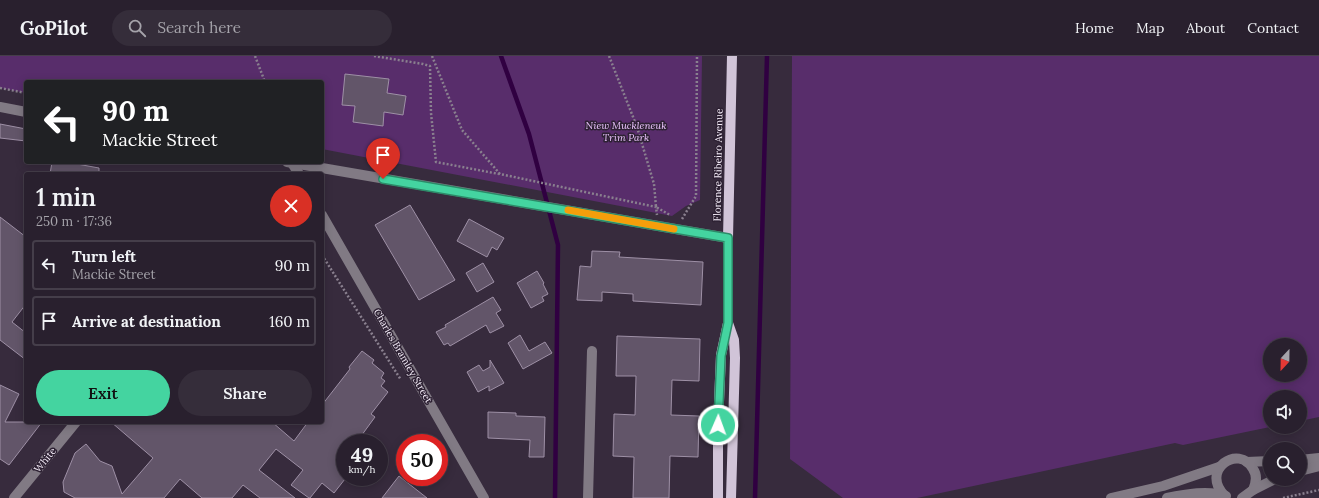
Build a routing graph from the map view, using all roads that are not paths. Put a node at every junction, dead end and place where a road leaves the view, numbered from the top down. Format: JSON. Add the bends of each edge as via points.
{"nodes":[{"id":1,"x":732,"y":56,"type":"edge"},
{"id":2,"x":0,"y":107,"type":"edge"},
{"id":3,"x":24,"y":112,"type":"edge"},
{"id":4,"x":291,"y":164,"type":"edge"},
{"id":5,"x":296,"y":164,"type":"edge"},
{"id":6,"x":297,"y":172,"type":"edge"},
{"id":7,"x":324,"y":218,"type":"edge"},
{"id":8,"x":728,"y":238,"type":"junction"},
{"id":9,"x":728,"y":323,"type":"junction"},
{"id":10,"x":592,"y":351,"type":"dead end"},
{"id":11,"x":74,"y":424,"type":"edge"},
{"id":12,"x":1319,"y":458,"type":"edge"},
{"id":13,"x":1307,"y":459,"type":"edge"},
{"id":14,"x":1263,"y":461,"type":"edge"},
{"id":15,"x":1247,"y":462,"type":"junction"},
{"id":16,"x":1319,"y":466,"type":"edge"},
{"id":17,"x":1219,"y":467,"type":"junction"},
{"id":18,"x":1307,"y":469,"type":"edge"},
{"id":19,"x":1263,"y":486,"type":"edge"},
{"id":20,"x":1248,"y":495,"type":"edge"},
{"id":21,"x":1227,"y":497,"type":"edge"},
{"id":22,"x":14,"y":498,"type":"edge"},
{"id":23,"x":484,"y":498,"type":"edge"},
{"id":24,"x":588,"y":498,"type":"edge"},
{"id":25,"x":718,"y":498,"type":"edge"},
{"id":26,"x":731,"y":498,"type":"edge"},
{"id":27,"x":1111,"y":498,"type":"edge"},
{"id":28,"x":1167,"y":498,"type":"edge"}],
"edges":[{"from":1,"to":8,"type":"main road","name":"Florence Ribeiro Avenue"},
{"from":2,"to":3,"type":"street"},
{"from":4,"to":6,"type":"street"},
{"from":5,"to":8,"type":"street"},
{"from":7,"to":23,"type":"street","name":"Charles Bramley Street"},
{"from":8,"to":9,"type":"main road","name":"Florence Ribeiro Avenue"},
{"from":9,"to":25,"type":"main road","name":"Florence Ribeiro Avenue","via":[[721,356]]},
{"from":9,"to":26,"type":"main road","name":"Florence Ribeiro Avenue","via":[[734,340]]},
{"from":10,"to":24,"type":"street"},
{"from":11,"to":22,"type":"street","name":"White"},
{"from":12,"to":13,"type":"street"},
{"from":14,"to":15,"type":"street"},
{"from":15,"to":17,"type":"street","via":[[1235,458]]},
{"from":15,"to":20,"type":"street","via":[[1255,472],[1256,478]]},
{"from":16,"to":18,"type":"street"},
{"from":17,"to":21,"type":"street","via":[[1216,473],[1217,486]]},
{"from":17,"to":27,"type":"street","via":[[1163,486]]},
{"from":19,"to":20,"type":"street"},
{"from":21,"to":28,"type":"street","via":[[1218,494],[1191,494]]}]}
